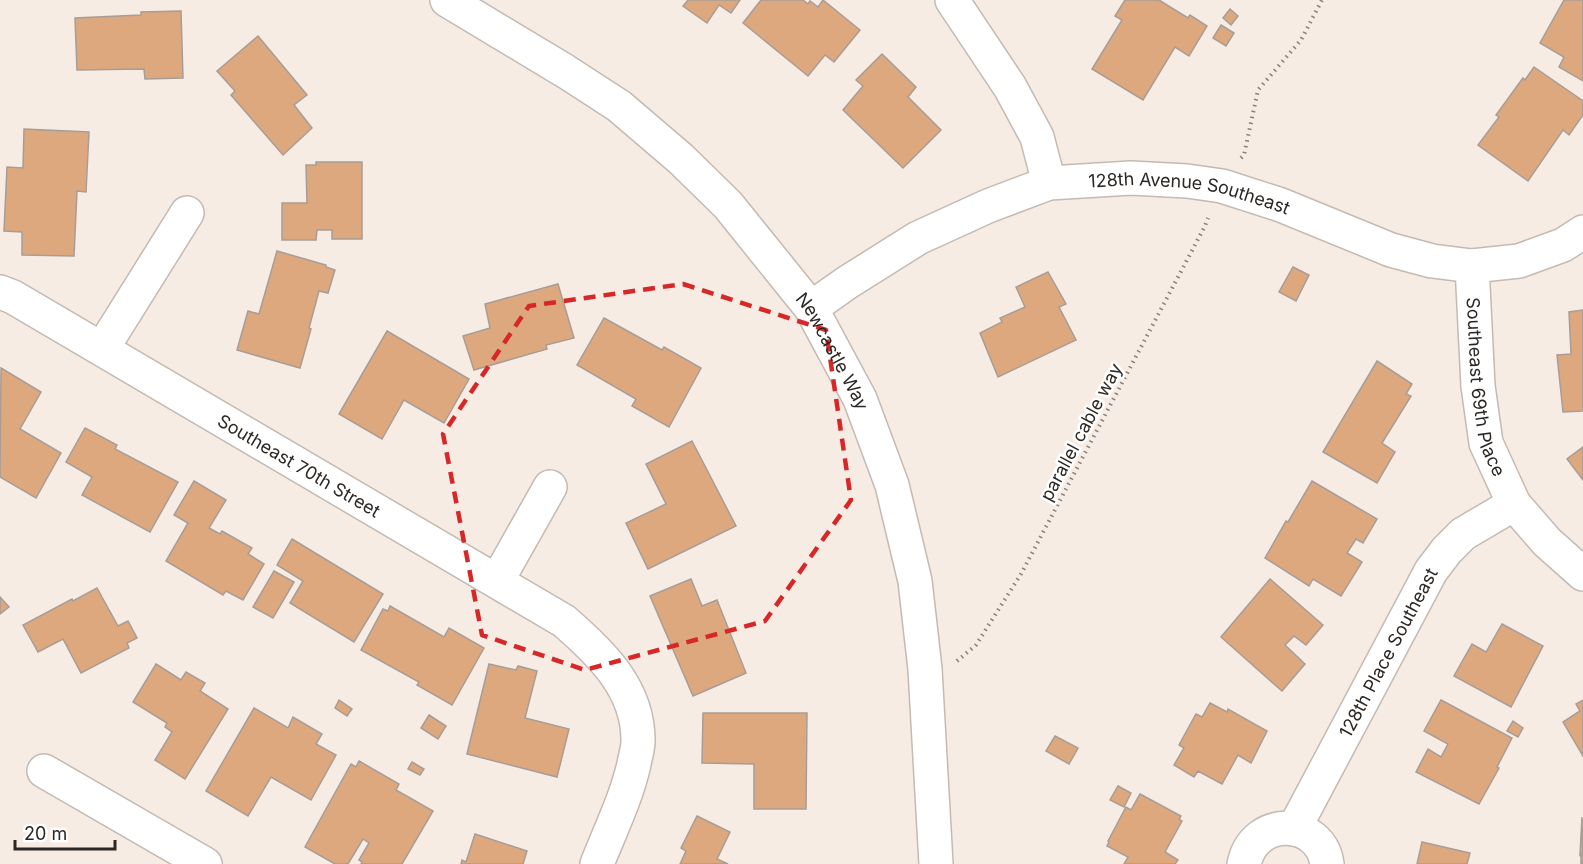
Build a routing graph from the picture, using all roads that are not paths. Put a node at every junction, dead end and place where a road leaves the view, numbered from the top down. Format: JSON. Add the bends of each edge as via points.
{"nodes":[{"id":1,"x":447,"y":0,"type":"edge"},
{"id":2,"x":952,"y":0,"type":"edge"},
{"id":3,"x":1049,"y":183,"type":"junction"},
{"id":4,"x":187,"y":213,"type":"dead end"},
{"id":5,"x":1583,"y":232,"type":"edge"},
{"id":6,"x":1472,"y":266,"type":"junction"},
{"id":7,"x":0,"y":292,"type":"edge"},
{"id":8,"x":812,"y":308,"type":"junction"},
{"id":9,"x":102,"y":349,"type":"junction"},
{"id":10,"x":550,"y":487,"type":"dead end"},
{"id":11,"x":1514,"y":504,"type":"junction"},
{"id":12,"x":1583,"y":574,"type":"edge"},
{"id":13,"x":497,"y":581,"type":"junction"},
{"id":14,"x":44,"y":771,"type":"dead end"},
{"id":15,"x":1294,"y":829,"type":"junction"},
{"id":16,"x":205,"y":864,"type":"edge"},
{"id":17,"x":597,"y":864,"type":"edge"},
{"id":18,"x":936,"y":864,"type":"edge"},
{"id":19,"x":1244,"y":864,"type":"edge"},
{"id":20,"x":1327,"y":864,"type":"edge"}],
"edges":[{"from":1,"to":8,"type":"street","name":"Newcastle Way","via":[[619,106],[728,205]]},
{"from":2,"to":3,"type":"street","via":[[1010,87],[1036,137]]},
{"from":3,"to":6,"type":"street","name":"128th Avenue Southeast","via":[[1131,178],[1222,186],[1281,205],[1391,250]]},
{"from":3,"to":8,"type":"street","name":"128th Avenue Southeast","via":[[918,238]]},
{"from":4,"to":9,"type":"street"},
{"from":5,"to":6,"type":"street","name":"128th Avenue Southeast","via":[[1563,246],[1519,261]]},
{"from":6,"to":11,"type":"street","name":"Southeast 69th Place","via":[[1478,386],[1486,443]]},
{"from":7,"to":9,"type":"street","name":"Southeast 70th Street"},
{"from":8,"to":18,"type":"street","name":"Newcastle Way","via":[[860,399],[892,485],[915,581],[925,669]]},
{"from":9,"to":13,"type":"street","name":"Southeast 70th Street"},
{"from":10,"to":13,"type":"street"},
{"from":11,"to":12,"type":"street","name":"Southeast 69th Place","via":[[1547,542]]},
{"from":11,"to":15,"type":"street","name":"128th Place Southeast","via":[[1462,534],[1431,572]]},
{"from":13,"to":17,"type":"street","name":"Southeast 70th Street","via":[[564,621],[591,644],[627,690],[636,716],[638,744],[630,782]]},
{"from":14,"to":16,"type":"street"},
{"from":15,"to":19,"type":"street","via":[[1266,832],[1254,841]]},
{"from":15,"to":20,"type":"street","via":[[1319,845]]}]}
